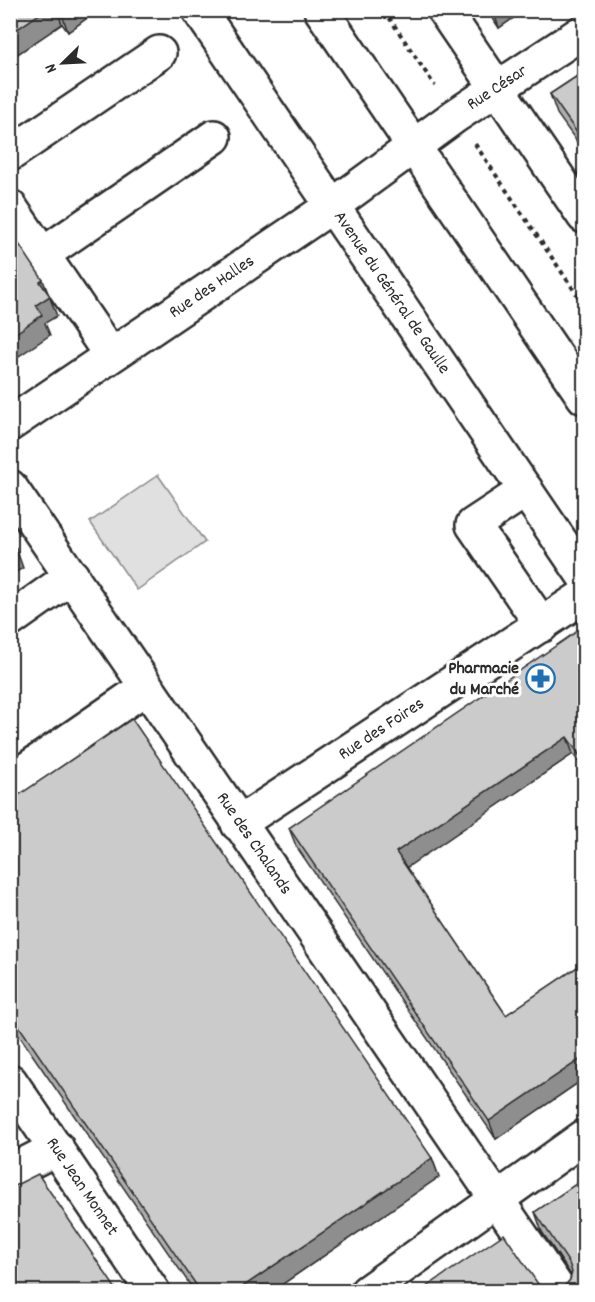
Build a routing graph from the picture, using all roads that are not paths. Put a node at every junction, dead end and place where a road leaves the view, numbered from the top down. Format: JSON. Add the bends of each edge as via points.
{"nodes":[{"id":1,"x":199,"y":10,"type":"edge"},
{"id":2,"x":321,"y":10,"type":"edge"},
{"id":3,"x":444,"y":10,"type":"edge"},
{"id":4,"x":585,"y":31,"type":"edge"},
{"id":5,"x":159,"y":53,"type":"dead end"},
{"id":6,"x":498,"y":89,"type":"junction"},
{"id":7,"x":214,"y":137,"type":"dead end"},
{"id":8,"x":413,"y":146,"type":"junction"},
{"id":9,"x":10,"y":154,"type":"edge"},
{"id":10,"x":332,"y":206,"type":"junction"},
{"id":11,"x":10,"y":207,"type":"edge"},
{"id":12,"x":585,"y":216,"type":"edge"},
{"id":13,"x":42,"y":255,"type":"junction"},
{"id":14,"x":110,"y":354,"type":"junction"},
{"id":15,"x":585,"y":397,"type":"edge"},
{"id":16,"x":10,"y":424,"type":"edge"},
{"id":17,"x":10,"y":487,"type":"edge"},
{"id":18,"x":526,"y":490,"type":"junction"},
{"id":19,"x":72,"y":576,"type":"junction"},
{"id":20,"x":585,"y":576,"type":"edge"},
{"id":21,"x":585,"y":596,"type":"edge"},
{"id":22,"x":10,"y":620,"type":"edge"},
{"id":23,"x":542,"y":625,"type":"junction"},
{"id":24,"x":145,"y":688,"type":"junction"},
{"id":25,"x":10,"y":781,"type":"edge"},
{"id":26,"x":238,"y":824,"type":"junction"},
{"id":27,"x":10,"y":1081,"type":"edge"},
{"id":28,"x":585,"y":1137,"type":"edge"},
{"id":29,"x":57,"y":1148,"type":"junction"},
{"id":30,"x":10,"y":1172,"type":"edge"},
{"id":31,"x":498,"y":1200,"type":"junction"},
{"id":32,"x":153,"y":1292,"type":"edge"},
{"id":33,"x":367,"y":1292,"type":"edge"},
{"id":34,"x":560,"y":1292,"type":"edge"}],
"edges":[{"from":1,"to":10,"type":"street","name":"Avenue du Général de Gaulle"},
{"from":2,"to":8,"type":"street"},
{"from":3,"to":6,"type":"street"},
{"from":4,"to":6,"type":"street","name":"Rue César"},
{"from":5,"to":9,"type":"street"},
{"from":6,"to":8,"type":"street","name":"Rue César"},
{"from":6,"to":12,"type":"street"},
{"from":7,"to":13,"type":"street"},
{"from":8,"to":10,"type":"street","name":"Rue des Halles"},
{"from":8,"to":15,"type":"street"},
{"from":10,"to":14,"type":"street","name":"Rue des Halles"},
{"from":10,"to":18,"type":"street","name":"Avenue du Général de Gaulle"},
{"from":11,"to":13,"type":"street"},
{"from":13,"to":14,"type":"street"},
{"from":14,"to":16,"type":"street","name":"Rue des Halles"},
{"from":17,"to":19,"type":"street","name":"Rue des Chalands"},
{"from":18,"to":20,"type":"street","name":"Avenue du Général de Gaulle"},
{"from":18,"to":23,"type":"street","via":[[473,525]]},
{"from":19,"to":22,"type":"street"},
{"from":19,"to":24,"type":"street","name":"Rue des Chalands"},
{"from":21,"to":23,"type":"street","name":"Rue des Foires"},
{"from":23,"to":26,"type":"street","name":"Rue des Foires"},
{"from":24,"to":25,"type":"street"},
{"from":24,"to":26,"type":"street","name":"Rue des Chalands"},
{"from":26,"to":31,"type":"street","name":"Rue des Chalands"},
{"from":27,"to":29,"type":"street","name":"Rue Jean Monnet"},
{"from":28,"to":31,"type":"street"},
{"from":29,"to":30,"type":"street"},
{"from":29,"to":32,"type":"street","name":"Rue Jean Monnet"},
{"from":31,"to":33,"type":"street"},
{"from":31,"to":34,"type":"street","name":"Rue des Chalands"}]}
